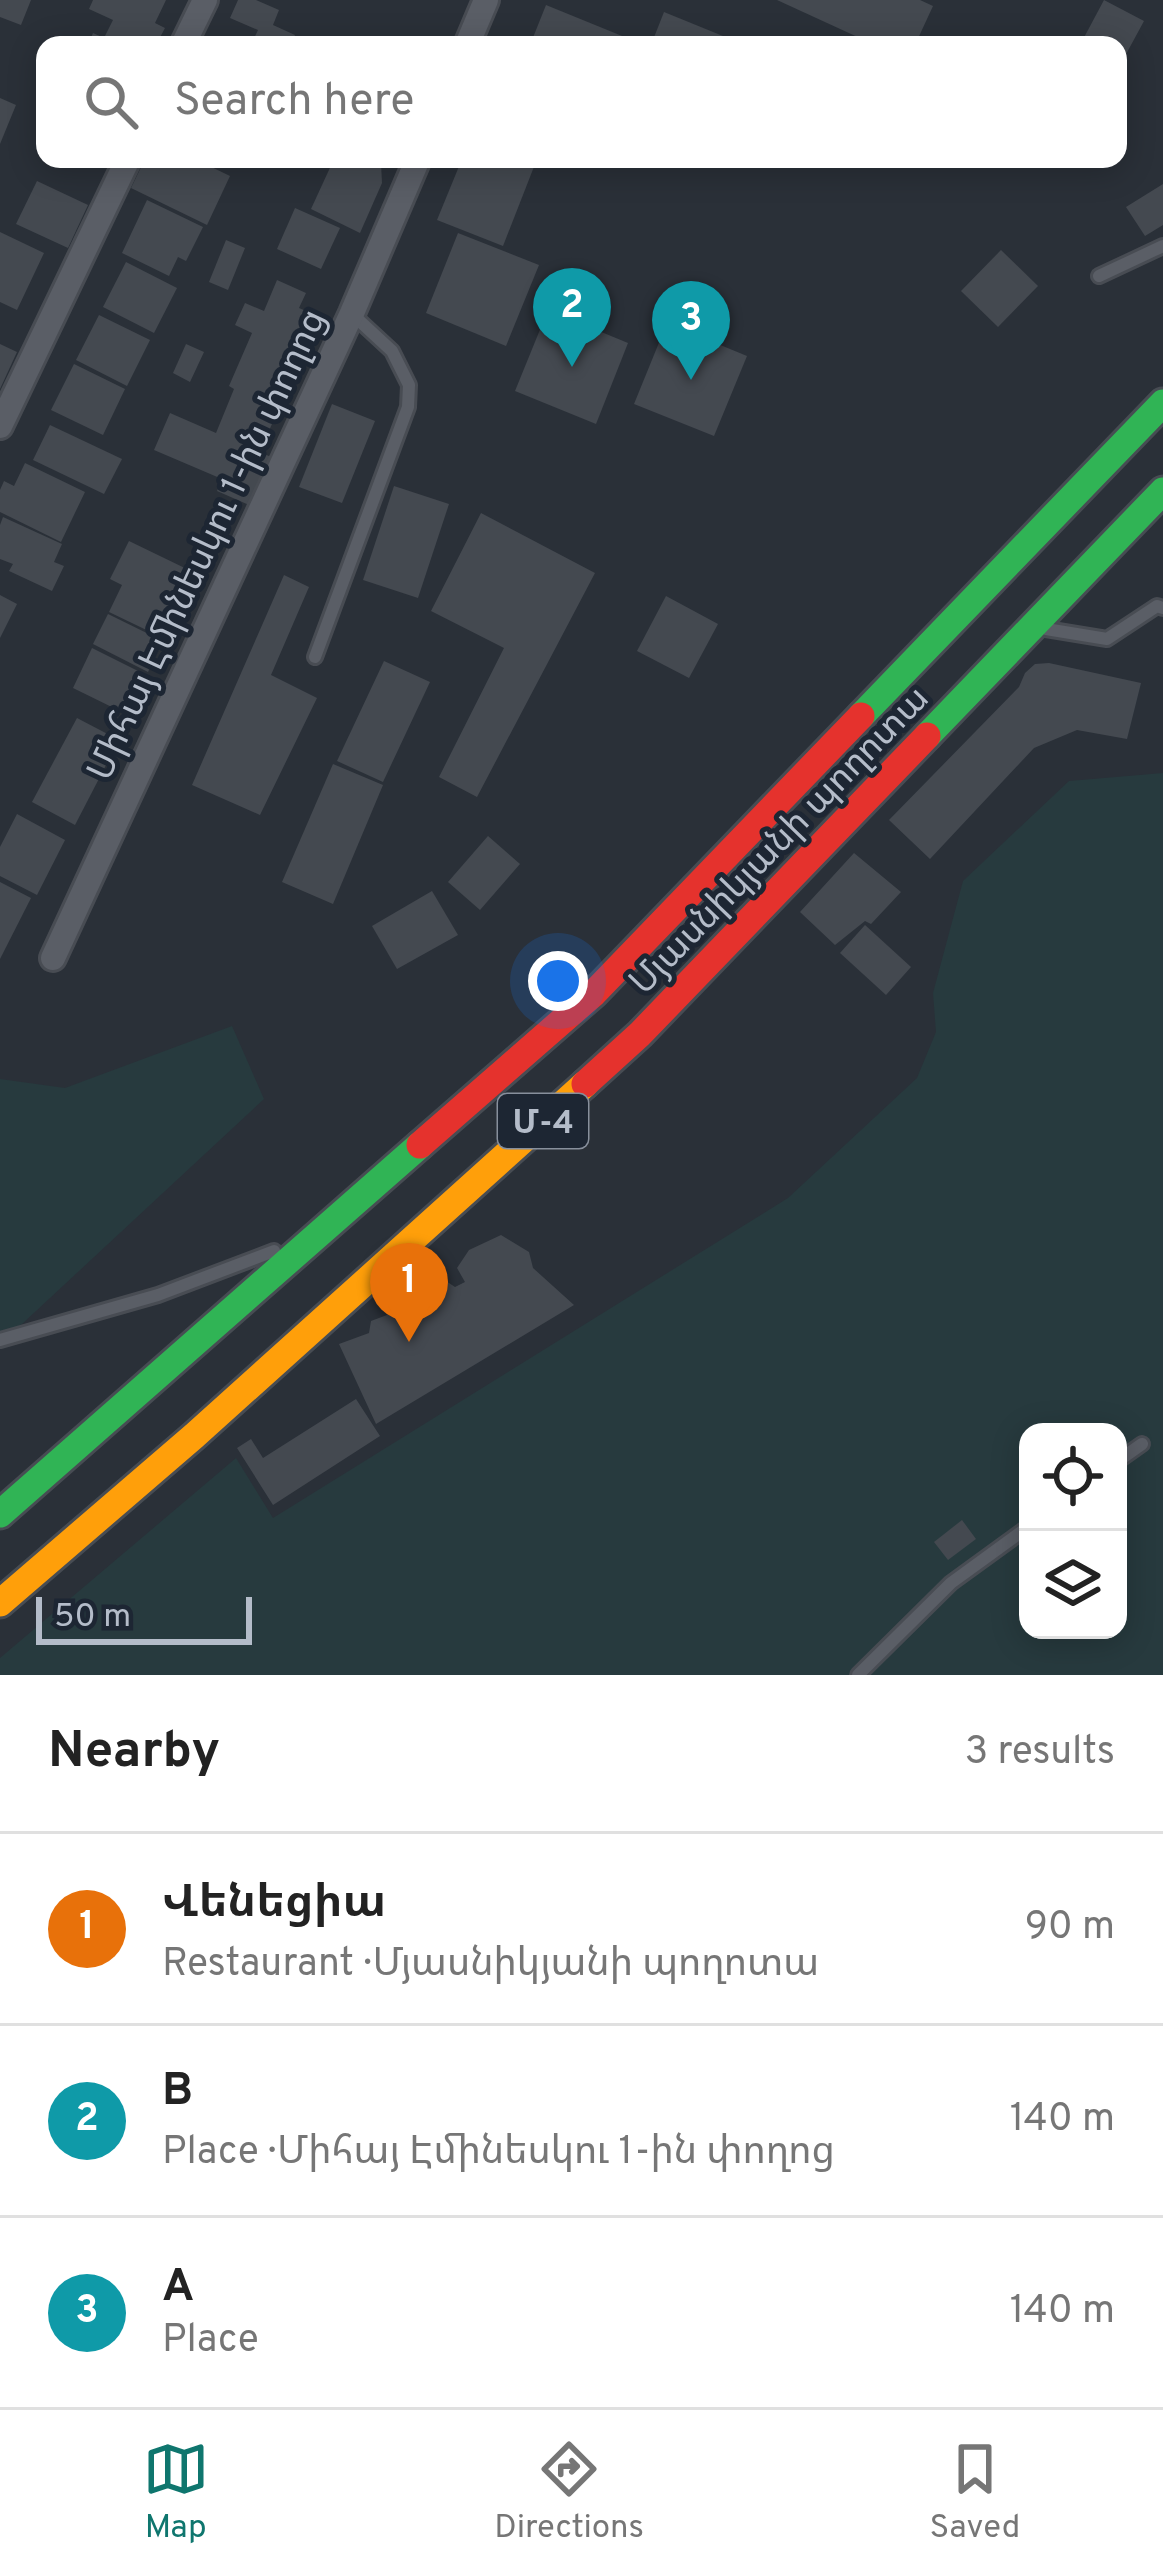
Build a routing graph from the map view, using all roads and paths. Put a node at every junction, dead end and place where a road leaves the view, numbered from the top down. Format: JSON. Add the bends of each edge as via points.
{"nodes":[{"id":1,"x":205,"y":0,"type":"edge"},
{"id":2,"x":486,"y":0,"type":"edge"},
{"id":3,"x":187,"y":36,"type":"edge"},
{"id":4,"x":470,"y":36,"type":"edge"},
{"id":5,"x":124,"y":168,"type":"edge"},
{"id":6,"x":414,"y":168,"type":"edge"},
{"id":7,"x":1163,"y":247,"type":"edge"},
{"id":8,"x":1099,"y":275,"type":"dead end"},
{"id":9,"x":352,"y":314,"type":"junction"},
{"id":10,"x":1163,"y":404,"type":"edge"},
{"id":11,"x":0,"y":426,"type":"edge"},
{"id":12,"x":1163,"y":491,"type":"edge"},
{"id":13,"x":1163,"y":608,"type":"edge"},
{"id":14,"x":1033,"y":627,"type":"junction"},
{"id":15,"x":315,"y":656,"type":"dead end"},
{"id":16,"x":53,"y":958,"type":"dead end"},
{"id":17,"x":320,"y":1234,"type":"junction"},
{"id":18,"x":0,"y":1340,"type":"edge"},
{"id":19,"x":1142,"y":1444,"type":"dead end"},
{"id":20,"x":1127,"y":1455,"type":"edge"},
{"id":21,"x":0,"y":1514,"type":"edge"},
{"id":22,"x":1022,"y":1531,"type":"edge"},
{"id":23,"x":0,"y":1603,"type":"edge"},
{"id":24,"x":858,"y":1675,"type":"edge"}],
"edges":[{"from":1,"to":3,"type":"street"},
{"from":2,"to":4,"type":"street"},
{"from":5,"to":11,"type":"street"},
{"from":6,"to":9,"type":"street","name":"Միհայ Էմինեսկու 1-ին փողոց"},
{"from":7,"to":8,"type":"lane"},
{"from":9,"to":15,"type":"lane","via":[[392,351],[410,385],[408,407]]},
{"from":9,"to":16,"type":"street","name":"Միհայ Էմինեսկու 1-ին փողոց"},
{"from":10,"to":17,"type":"highway","name":"Մյասնիկյանի պողոտա","number":"Մ-4","via":[[594,993]]},
{"from":12,"to":14,"type":"highway","name":"Մյասնիկյանի պողոտա","number":"Մ-4"},
{"from":13,"to":14,"type":"lane","via":[[1107,639]]},
{"from":14,"to":23,"type":"highway","name":"Մյասնիկյանի պողոտա","number":"Մ-4","via":[[640,1034]]},
{"from":17,"to":18,"type":"lane","via":[[158,1295]]},
{"from":17,"to":21,"type":"highway","name":"Մյասնիկյանի պողոտա","number":"Մ-4"},
{"from":19,"to":20,"type":"lane"},
{"from":22,"to":24,"type":"lane","via":[[951,1583]]}]}
